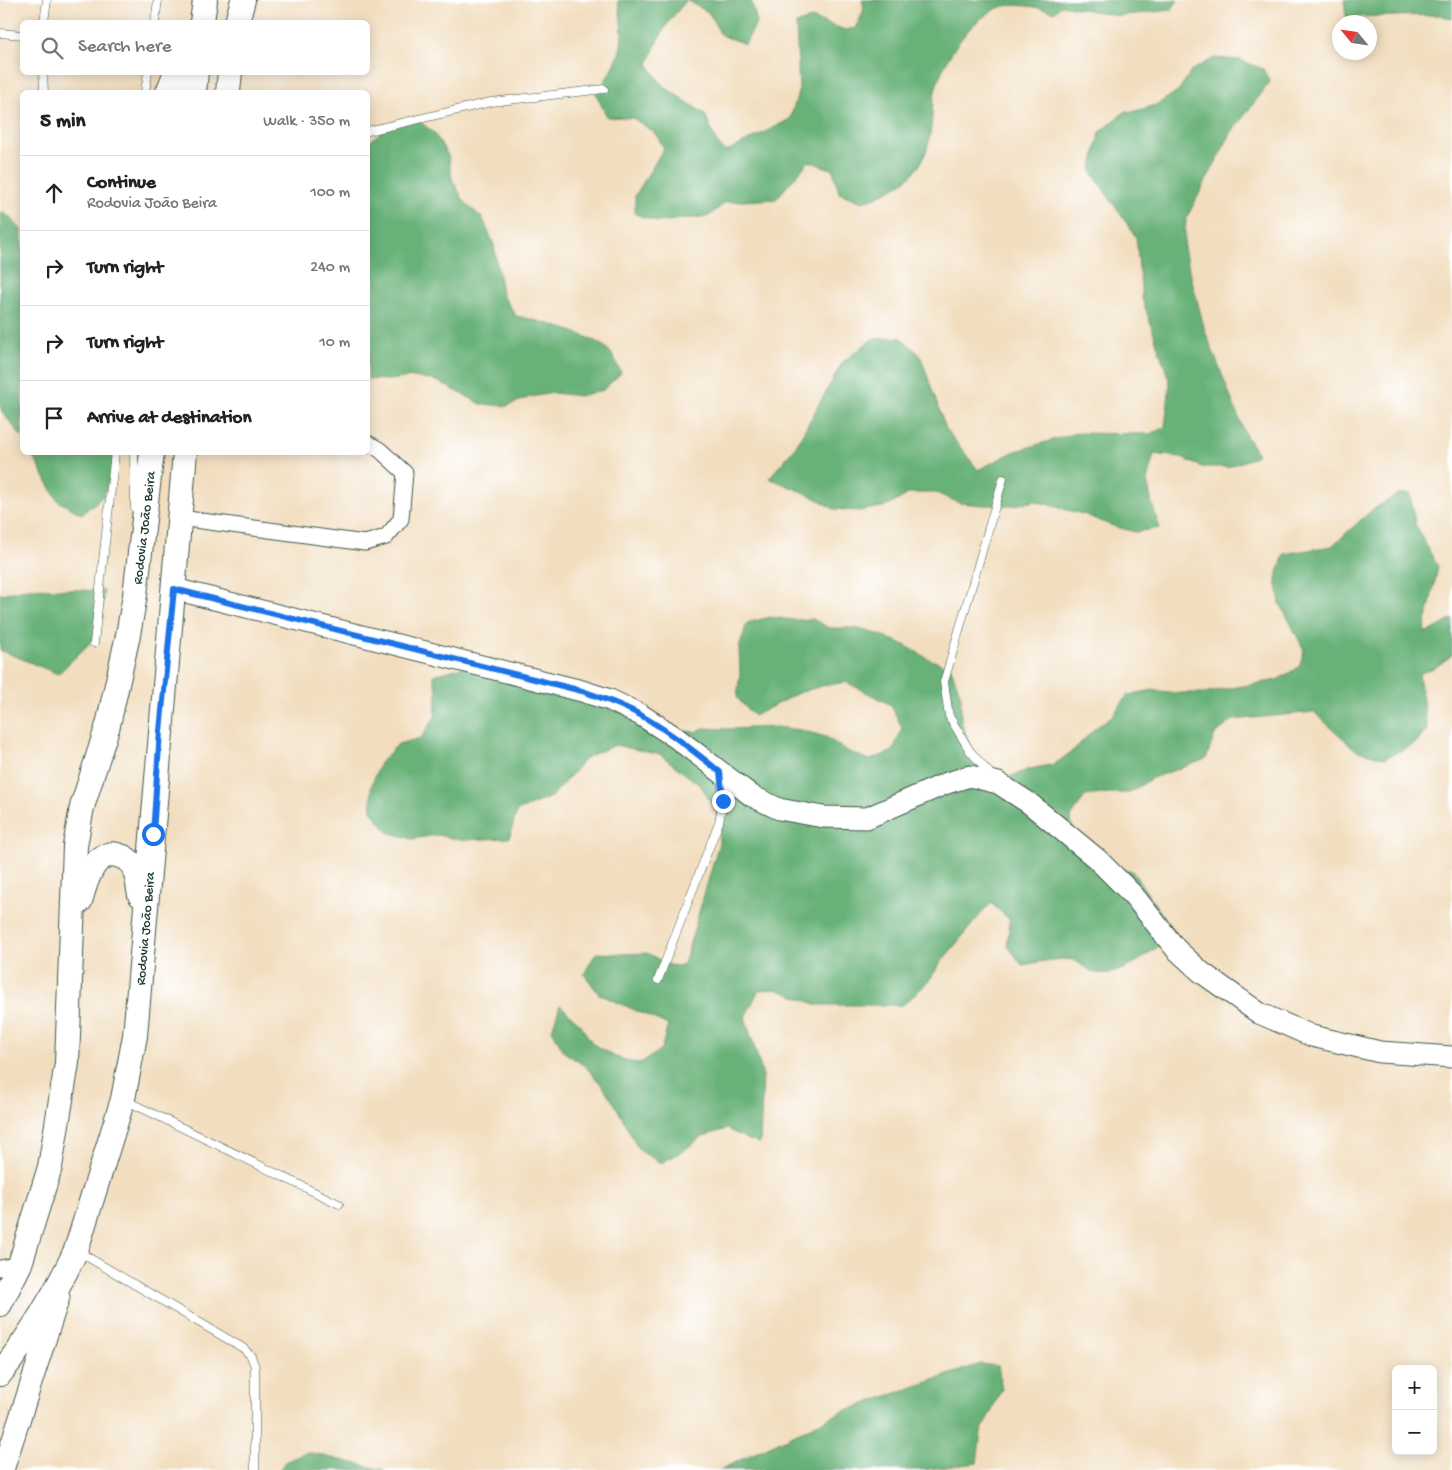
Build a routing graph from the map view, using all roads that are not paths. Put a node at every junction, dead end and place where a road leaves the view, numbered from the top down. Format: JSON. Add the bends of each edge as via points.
{"nodes":[{"id":1,"x":47,"y":0,"type":"edge"},
{"id":2,"x":158,"y":0,"type":"edge"},
{"id":3,"x":243,"y":0,"type":"edge"},
{"id":4,"x":44,"y":20,"type":"edge"},
{"id":5,"x":155,"y":20,"type":"edge"},
{"id":6,"x":238,"y":20,"type":"edge"},
{"id":7,"x":0,"y":33,"type":"edge"},
{"id":8,"x":20,"y":35,"type":"edge"},
{"id":9,"x":43,"y":75,"type":"edge"},
{"id":10,"x":148,"y":75,"type":"edge"},
{"id":11,"x":175,"y":75,"type":"edge"},
{"id":12,"x":196,"y":75,"type":"edge"},
{"id":13,"x":230,"y":75,"type":"edge"},
{"id":14,"x":604,"y":89,"type":"dead end"},
{"id":15,"x":44,"y":90,"type":"edge"},
{"id":16,"x":145,"y":90,"type":"edge"},
{"id":17,"x":169,"y":90,"type":"edge"},
{"id":18,"x":194,"y":90,"type":"edge"},
{"id":19,"x":228,"y":90,"type":"edge"},
{"id":20,"x":370,"y":131,"type":"edge"},
{"id":21,"x":370,"y":444,"type":"edge"},
{"id":22,"x":115,"y":455,"type":"edge"},
{"id":23,"x":134,"y":455,"type":"edge"},
{"id":24,"x":152,"y":455,"type":"edge"},
{"id":25,"x":185,"y":455,"type":"edge"},
{"id":26,"x":1003,"y":479,"type":"dead end"},
{"id":27,"x":180,"y":518,"type":"junction"},
{"id":28,"x":135,"y":519,"type":"dead end"},
{"id":29,"x":135,"y":528,"type":"dead end"},
{"id":30,"x":174,"y":589,"type":"junction"},
{"id":31,"x":135,"y":595,"type":"junction"},
{"id":32,"x":94,"y":643,"type":"dead end"},
{"id":33,"x":720,"y":772,"type":"junction"},
{"id":34,"x":998,"y":783,"type":"junction"},
{"id":35,"x":144,"y":918,"type":"junction"},
{"id":36,"x":72,"y":920,"type":"junction"},
{"id":37,"x":658,"y":980,"type":"dead end"},
{"id":38,"x":1452,"y":1057,"type":"edge"},
{"id":39,"x":123,"y":1100,"type":"junction"},
{"id":40,"x":339,"y":1204,"type":"dead end"},
{"id":41,"x":72,"y":1258,"type":"junction"},
{"id":42,"x":10,"y":1266,"type":"edge"},
{"id":43,"x":0,"y":1304,"type":"edge"},
{"id":44,"x":0,"y":1374,"type":"edge"},
{"id":45,"x":3,"y":1470,"type":"edge"},
{"id":46,"x":255,"y":1470,"type":"edge"}],
"edges":[{"from":1,"to":4,"type":"lane"},
{"from":2,"to":5,"type":"lane"},
{"from":3,"to":6,"type":"main road"},
{"from":7,"to":8,"type":"lane"},
{"from":9,"to":15,"type":"lane"},
{"from":10,"to":16,"type":"lane"},
{"from":11,"to":17,"type":"main road"},
{"from":12,"to":18,"type":"main road"},
{"from":13,"to":19,"type":"main road"},
{"from":14,"to":20,"type":"lane","via":[[491,102]]},
{"from":21,"to":27,"type":"street","via":[[406,473],[400,519],[386,537],[365,543]]},
{"from":22,"to":32,"type":"lane"},
{"from":23,"to":28,"type":"lane"},
{"from":24,"to":31,"type":"main road","name":"Rodovia João Beira"},
{"from":25,"to":27,"type":"main road","name":"Rodovia João Beira"},
{"from":26,"to":34,"type":"lane","via":[[944,682],[949,716],[970,751]]},
{"from":27,"to":30,"type":"main road","name":"Rodovia João Beira"},
{"from":29,"to":31,"type":"lane"},
{"from":30,"to":33,"type":"street","via":[[610,700],[675,737]]},
{"from":30,"to":35,"type":"main road","name":"Rodovia João Beira"},
{"from":31,"to":36,"type":"main road","name":"Rodovia João Beira","via":[[108,725],[82,807],[75,846]]},
{"from":33,"to":34,"type":"street","via":[[752,796],[779,809],[823,817],[867,818],[970,776]]},
{"from":33,"to":37,"type":"lane","via":[[723,801],[719,822]]},
{"from":34,"to":38,"type":"street","via":[[1030,803],[1097,859],[1134,896],[1176,949],[1201,972],[1259,1013],[1312,1036],[1370,1050]]},
{"from":35,"to":36,"type":"main road","via":[[134,866],[125,857],[112,854],[99,860],[90,873]]},
{"from":35,"to":39,"type":"main road","name":"Rodovia João Beira","via":[[135,1036]]},
{"from":36,"to":42,"type":"main road","name":"Rodovia João Beira","via":[[67,1063],[50,1167]]},
{"from":39,"to":40,"type":"lane"},
{"from":39,"to":41,"type":"main road","name":"Rodovia João Beira"},
{"from":41,"to":44,"type":"main road","name":"Rodovia João Beira","via":[[21,1348]]},
{"from":41,"to":45,"type":"street"},
{"from":41,"to":46,"type":"lane","via":[[243,1348],[251,1356],[255,1367]]},
{"from":42,"to":43,"type":"main road","name":"Rodovia João Beira"}]}
